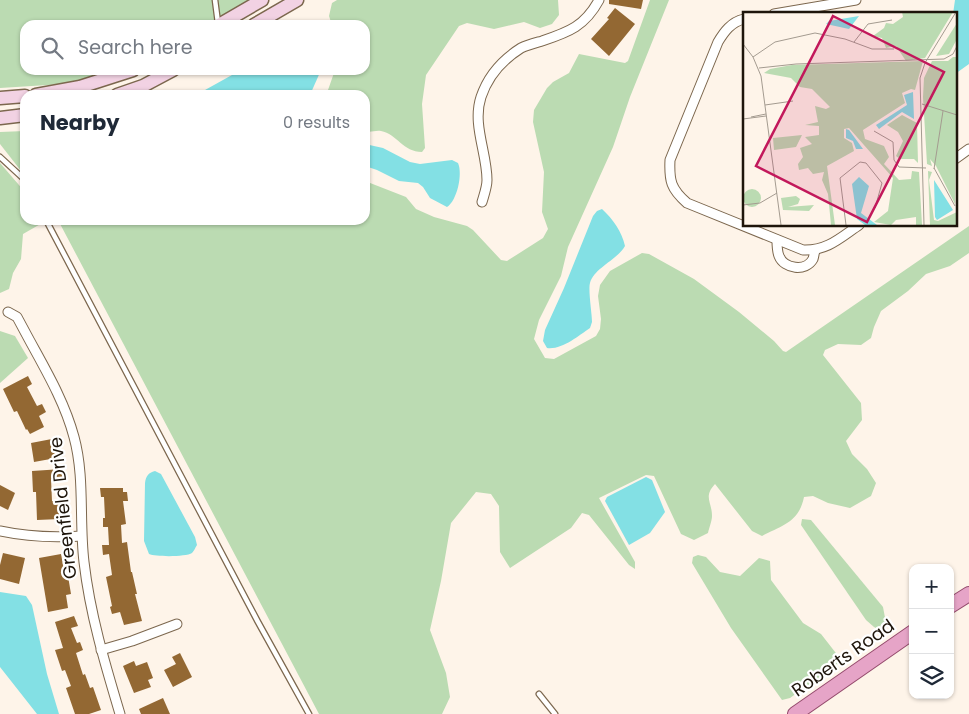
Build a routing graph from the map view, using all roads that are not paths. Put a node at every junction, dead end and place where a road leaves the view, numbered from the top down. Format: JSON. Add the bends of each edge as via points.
{"nodes":[{"id":1,"x":215,"y":0,"type":"edge"},
{"id":2,"x":262,"y":0,"type":"edge"},
{"id":3,"x":297,"y":0,"type":"edge"},
{"id":4,"x":599,"y":0,"type":"edge"},
{"id":5,"x":856,"y":0,"type":"edge"},
{"id":6,"x":786,"y":12,"type":"edge"},
{"id":7,"x":743,"y":19,"type":"edge"},
{"id":8,"x":218,"y":20,"type":"edge"},
{"id":9,"x":228,"y":20,"type":"edge"},
{"id":10,"x":263,"y":20,"type":"edge"},
{"id":11,"x":117,"y":75,"type":"edge"},
{"id":12,"x":164,"y":75,"type":"edge"},
{"id":13,"x":64,"y":90,"type":"edge"},
{"id":14,"x":132,"y":90,"type":"edge"},
{"id":15,"x":20,"y":96,"type":"edge"},
{"id":16,"x":0,"y":98,"type":"edge"},
{"id":17,"x":20,"y":116,"type":"edge"},
{"id":18,"x":0,"y":118,"type":"edge"},
{"id":19,"x":969,"y":149,"type":"edge"},
{"id":20,"x":0,"y":157,"type":"edge"},
{"id":21,"x":956,"y":158,"type":"edge"},
{"id":22,"x":20,"y":175,"type":"edge"},
{"id":23,"x":482,"y":202,"type":"dead end"},
{"id":24,"x":49,"y":225,"type":"edge"},
{"id":25,"x":858,"y":226,"type":"edge"},
{"id":26,"x":777,"y":240,"type":"junction"},
{"id":27,"x":815,"y":251,"type":"junction"},
{"id":28,"x":8,"y":312,"type":"dead end"},
{"id":29,"x":0,"y":531,"type":"edge"},
{"id":30,"x":81,"y":536,"type":"junction"},
{"id":31,"x":969,"y":594,"type":"edge"},
{"id":32,"x":954,"y":603,"type":"edge"},
{"id":33,"x":177,"y":624,"type":"dead end"},
{"id":34,"x":909,"y":635,"type":"edge"},
{"id":35,"x":101,"y":650,"type":"junction"},
{"id":36,"x":538,"y":694,"type":"dead end"},
{"id":37,"x":120,"y":714,"type":"edge"},
{"id":38,"x":309,"y":714,"type":"edge"},
{"id":39,"x":555,"y":714,"type":"edge"},
{"id":40,"x":795,"y":714,"type":"edge"}],
"edges":[{"from":1,"to":8,"type":"lane"},
{"from":2,"to":9,"type":"main road"},
{"from":3,"to":10,"type":"main road"},
{"from":4,"to":23,"type":"street","via":[[592,13],[580,24],[522,48],[491,75],[480,99],[478,127],[488,182]]},
{"from":5,"to":6,"type":"street"},
{"from":7,"to":26,"type":"street","via":[[731,25],[718,42],[670,160],[669,173],[676,194],[687,203]]},
{"from":11,"to":13,"type":"main road"},
{"from":12,"to":14,"type":"main road"},
{"from":15,"to":16,"type":"main road"},
{"from":17,"to":18,"type":"main road"},
{"from":19,"to":21,"type":"street"},
{"from":20,"to":22,"type":"lane"},
{"from":24,"to":38,"type":"lane"},
{"from":25,"to":27,"type":"street"},
{"from":26,"to":27,"type":"street"},
{"from":26,"to":27,"type":"street","via":[[779,258],[785,265],[797,268],[808,264]]},
{"from":28,"to":30,"type":"street","name":"Greenfield Drive","via":[[17,317],[71,424],[79,461]]},
{"from":29,"to":30,"type":"street","via":[[44,538]]},
{"from":30,"to":35,"type":"street","name":"Greenfield Drive","via":[[88,592]]},
{"from":31,"to":32,"type":"main road"},
{"from":33,"to":35,"type":"street"},
{"from":34,"to":40,"type":"main road","name":"Roberts Road"},
{"from":35,"to":37,"type":"street","name":"Greenfield Drive"},
{"from":36,"to":39,"type":"lane"}]}
